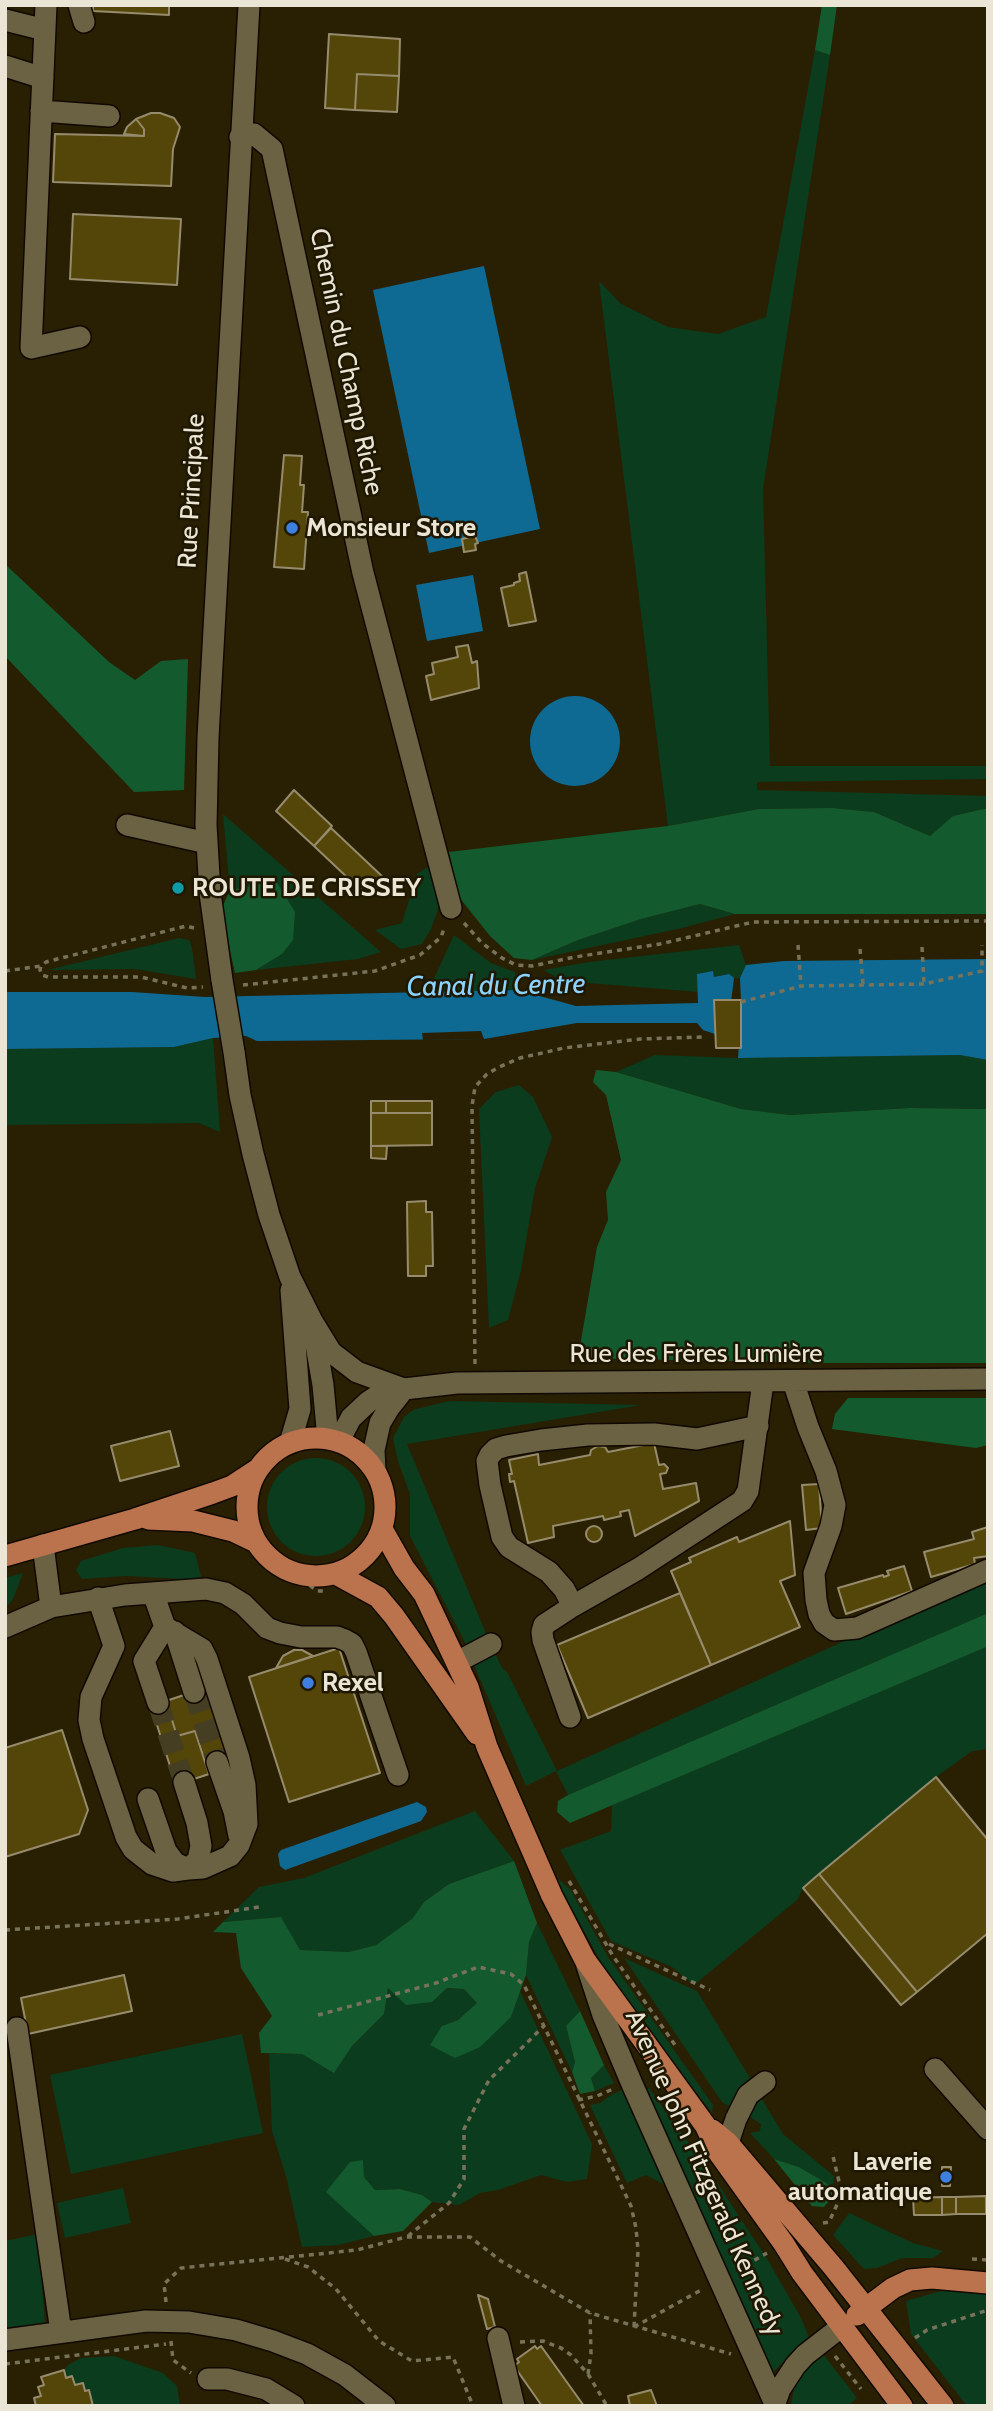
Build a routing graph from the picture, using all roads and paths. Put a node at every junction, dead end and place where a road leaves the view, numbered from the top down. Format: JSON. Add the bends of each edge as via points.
{"nodes":[{"id":1,"x":46,"y":5,"type":"edge"},
{"id":2,"x":249,"y":5,"type":"edge"},
{"id":3,"x":5,"y":20,"type":"edge"},
{"id":4,"x":45,"y":30,"type":"junction"},
{"id":5,"x":5,"y":66,"type":"edge"},
{"id":6,"x":43,"y":78,"type":"junction"},
{"id":7,"x":41,"y":111,"type":"junction"},
{"id":8,"x":109,"y":116,"type":"dead end"},
{"id":9,"x":240,"y":137,"type":"junction"},
{"id":10,"x":80,"y":337,"type":"dead end"},
{"id":11,"x":127,"y":825,"type":"dead end"},
{"id":12,"x":207,"y":843,"type":"junction"},
{"id":13,"x":451,"y":908,"type":"joint"},
{"id":14,"x":988,"y":921,"type":"edge"},
{"id":15,"x":798,"y":944,"type":"dead end"},
{"id":16,"x":982,"y":945,"type":"dead end"},
{"id":17,"x":922,"y":947,"type":"dead end"},
{"id":18,"x":860,"y":949,"type":"dead end"},
{"id":19,"x":41,"y":966,"type":"dead end"},
{"id":20,"x":5,"y":971,"type":"edge"},
{"id":21,"x":863,"y":984,"type":"junction"},
{"id":22,"x":924,"y":984,"type":"junction"},
{"id":23,"x":801,"y":986,"type":"junction"},
{"id":24,"x":741,"y":1002,"type":"dead end"},
{"id":25,"x":703,"y":1037,"type":"dead end"},
{"id":26,"x":290,"y":1277,"type":"junction"},
{"id":27,"x":312,"y":1321,"type":"junction"},
{"id":28,"x":988,"y":1379,"type":"edge"},
{"id":29,"x":793,"y":1381,"type":"junction"},
{"id":30,"x":763,"y":1382,"type":"junction"},
{"id":31,"x":476,"y":1383,"type":"junction"},
{"id":32,"x":404,"y":1389,"type":"junction"},
{"id":33,"x":758,"y":1426,"type":"junction"},
{"id":34,"x":334,"y":1440,"type":"junction"},
{"id":35,"x":290,"y":1443,"type":"junction"},
{"id":36,"x":258,"y":1469,"type":"junction"},
{"id":37,"x":375,"y":1470,"type":"junction"},
{"id":38,"x":135,"y":1519,"type":"junction"},
{"id":39,"x":382,"y":1529,"type":"junction"},
{"id":40,"x":256,"y":1542,"type":"junction"},
{"id":41,"x":43,"y":1545,"type":"junction"},
{"id":42,"x":5,"y":1556,"type":"edge"},
{"id":43,"x":988,"y":1570,"type":"edge"},
{"id":44,"x":294,"y":1573,"type":"junction"},
{"id":45,"x":331,"y":1583,"type":"junction"},
{"id":46,"x":153,"y":1593,"type":"junction"},
{"id":47,"x":99,"y":1598,"type":"junction"},
{"id":48,"x":573,"y":1606,"type":"junction"},
{"id":49,"x":51,"y":1607,"type":"junction"},
{"id":50,"x":5,"y":1627,"type":"edge"},
{"id":51,"x":170,"y":1629,"type":"junction"},
{"id":52,"x":491,"y":1644,"type":"dead end"},
{"id":53,"x":457,"y":1662,"type":"junction"},
{"id":54,"x":194,"y":1692,"type":"tunnel mouth"},
{"id":55,"x":158,"y":1703,"type":"tunnel mouth"},
{"id":56,"x":570,"y":1717,"type":"dead end"},
{"id":57,"x":487,"y":1746,"type":"junction"},
{"id":58,"x":217,"y":1762,"type":"tunnel mouth"},
{"id":59,"x":398,"y":1775,"type":"dead end"},
{"id":60,"x":184,"y":1782,"type":"tunnel mouth"},
{"id":61,"x":148,"y":1799,"type":"dead end"},
{"id":62,"x":239,"y":1845,"type":"junction"},
{"id":63,"x":188,"y":1869,"type":"junction"},
{"id":64,"x":567,"y":1878,"type":"dead end"},
{"id":65,"x":259,"y":1907,"type":"dead end"},
{"id":66,"x":5,"y":1930,"type":"edge"},
{"id":67,"x":607,"y":1943,"type":"junction"},
{"id":68,"x":585,"y":1961,"type":"junction"},
{"id":69,"x":710,"y":1990,"type":"dead end"},
{"id":70,"x":318,"y":2015,"type":"dead end"},
{"id":71,"x":544,"y":2026,"type":"junction"},
{"id":72,"x":17,"y":2028,"type":"dead end"},
{"id":73,"x":678,"y":2050,"type":"dead end"},
{"id":74,"x":934,"y":2069,"type":"dead end"},
{"id":75,"x":765,"y":2082,"type":"dead end"},
{"id":76,"x":620,"y":2085,"type":"dead end"},
{"id":77,"x":578,"y":2100,"type":"junction"},
{"id":78,"x":705,"y":2125,"type":"junction"},
{"id":79,"x":988,"y":2129,"type":"edge"},
{"id":80,"x":728,"y":2143,"type":"junction"},
{"id":81,"x":832,"y":2152,"type":"dead end"},
{"id":82,"x":818,"y":2224,"type":"dead end"},
{"id":83,"x":406,"y":2237,"type":"junction"},
{"id":84,"x":282,"y":2258,"type":"junction"},
{"id":85,"x":986,"y":2279,"type":"edge"},
{"id":86,"x":866,"y":2307,"type":"junction"},
{"id":87,"x":988,"y":2310,"type":"edge"},
{"id":88,"x":590,"y":2313,"type":"junction"},
{"id":89,"x":168,"y":2321,"type":"junction"},
{"id":90,"x":634,"y":2327,"type":"junction"},
{"id":91,"x":841,"y":2327,"type":"junction"},
{"id":92,"x":61,"y":2332,"type":"junction"},
{"id":93,"x":5,"y":2340,"type":"edge"},
{"id":94,"x":911,"y":2341,"type":"dead end"},
{"id":95,"x":499,"y":2342,"type":"joint"},
{"id":96,"x":171,"y":2343,"type":"junction"},
{"id":97,"x":183,"y":2343,"type":"dead end"},
{"id":98,"x":757,"y":2361,"type":"junction"},
{"id":99,"x":5,"y":2364,"type":"edge"},
{"id":100,"x":588,"y":2374,"type":"junction"},
{"id":101,"x":208,"y":2379,"type":"joint"},
{"id":102,"x":773,"y":2405,"type":"edge"},
{"id":103,"x":294,"y":2406,"type":"edge"},
{"id":104,"x":384,"y":2406,"type":"edge"},
{"id":105,"x":473,"y":2406,"type":"edge"},
{"id":106,"x":514,"y":2406,"type":"edge"},
{"id":107,"x":607,"y":2406,"type":"edge"},
{"id":108,"x":902,"y":2406,"type":"edge"},
{"id":109,"x":943,"y":2406,"type":"edge"}],
"edges":[{"from":1,"to":4,"type":"street"},
{"from":2,"to":9,"type":"street","name":"Rue Principale"},
{"from":3,"to":4,"type":"street"},
{"from":4,"to":6,"type":"street"},
{"from":5,"to":6,"type":"street"},
{"from":6,"to":7,"type":"street"},
{"from":7,"to":8,"type":"street"},
{"from":7,"to":10,"type":"street","via":[[31,348]]},
{"from":9,"to":12,"type":"street","name":"Rue Principale","via":[[208,737]]},
{"from":9,"to":13,"type":"street","name":"Chemin du Champ Riche","via":[[254,134],[272,149],[363,573]]},
{"from":11,"to":12,"type":"street"},
{"from":12,"to":26,"type":"street","name":"Rue Principale","bridge":true,"via":[[210,893],[240,1095]]},
{"from":13,"to":14,"type":"path","via":[[502,958],[532,966],[753,922]]},
{"from":15,"to":23,"type":"path"},
{"from":16,"to":22,"type":"path","via":[[982,971]]},
{"from":17,"to":22,"type":"path"},
{"from":18,"to":21,"type":"path"},
{"from":19,"to":20,"type":"path"},
{"from":21,"to":22,"type":"path"},
{"from":21,"to":23,"type":"path"},
{"from":23,"to":24,"type":"path"},
{"from":25,"to":31,"type":"path","via":[[564,1048],[499,1067],[475,1087]]},
{"from":26,"to":27,"type":"street"},
{"from":26,"to":35,"type":"street","via":[[300,1409]]},
{"from":27,"to":32,"type":"street","name":"Rue des Frères Lumière","via":[[331,1352],[357,1372]]},
{"from":27,"to":34,"type":"street"},
{"from":28,"to":29,"type":"street","name":"Rue des Frères Lumière"},
{"from":29,"to":30,"type":"street","name":"Rue des Frères Lumière"},
{"from":29,"to":43,"type":"street","via":[[835,1505],[814,1573],[824,1623],[834,1630],[857,1628]]},
{"from":30,"to":31,"type":"street","name":"Rue des Frères Lumière"},
{"from":30,"to":33,"type":"street"},
{"from":31,"to":32,"type":"street","name":"Rue des Frères Lumière"},
{"from":32,"to":34,"type":"street","name":"Rue des Frères Lumière","via":[[368,1402]]},
{"from":32,"to":37,"type":"street","via":[[380,1423]]},
{"from":33,"to":48,"type":"street","via":[[748,1491],[742,1501]]},
{"from":33,"to":48,"type":"street","via":[[697,1439],[588,1435],[496,1449],[487,1461],[502,1537],[509,1547],[549,1572]]},
{"from":34,"to":35,"type":"main road"},
{"from":34,"to":37,"type":"main road","via":[[353,1448]]},
{"from":35,"to":36,"type":"main road"},
{"from":36,"to":38,"type":"main road","via":[[232,1486]]},
{"from":36,"to":40,"type":"main road","via":[[247,1505]]},
{"from":37,"to":39,"type":"main road","via":[[385,1499]]},
{"from":38,"to":40,"type":"main road","via":[[193,1521]]},
{"from":38,"to":41,"type":"main road"},
{"from":39,"to":45,"type":"main road","via":[[364,1557]]},
{"from":39,"to":53,"type":"main road","name":"Avenue John Fitzgerald Kennedy","via":[[424,1594]]},
{"from":40,"to":44,"type":"main road","via":[[278,1566]]},
{"from":41,"to":42,"type":"main road"},
{"from":41,"to":49,"type":"street"},
{"from":44,"to":45,"type":"main road"},
{"from":44,"to":45,"type":"path","via":[[317,1591]]},
{"from":45,"to":57,"type":"main road","name":"Avenue John Fitzgerald Kennedy","via":[[378,1597]]},
{"from":46,"to":47,"type":"street"},
{"from":46,"to":51,"type":"street"},
{"from":46,"to":59,"type":"street","via":[[206,1589],[225,1593],[267,1628],[301,1637],[337,1637],[352,1644]]},
{"from":47,"to":49,"type":"street"},
{"from":47,"to":63,"type":"street","via":[[114,1646],[91,1697],[93,1739],[133,1849],[152,1864],[173,1871]]},
{"from":48,"to":56,"type":"street","via":[[549,1620],[542,1632]]},
{"from":49,"to":50,"type":"street"},
{"from":51,"to":54,"type":"street"},
{"from":51,"to":55,"type":"street","via":[[144,1661]]},
{"from":51,"to":62,"type":"street","via":[[202,1649],[239,1758],[247,1808]]},
{"from":52,"to":53,"type":"street"},
{"from":53,"to":57,"type":"main road","name":"Avenue John Fitzgerald Kennedy"},
{"from":57,"to":68,"type":"main road","name":"Avenue John Fitzgerald Kennedy"},
{"from":58,"to":62,"type":"street","via":[[238,1827]]},
{"from":60,"to":63,"type":"street","via":[[201,1846],[198,1860]]},
{"from":61,"to":63,"type":"street","via":[[166,1850],[175,1863]]},
{"from":62,"to":63,"type":"street","via":[[217,1864]]},
{"from":64,"to":67,"type":"path"},
{"from":65,"to":66,"type":"path","via":[[178,1919]]},
{"from":67,"to":69,"type":"path"},
{"from":67,"to":73,"type":"path"},
{"from":68,"to":78,"type":"main road","name":"Avenue John Fitzgerald Kennedy"},
{"from":68,"to":98,"type":"street","name":"Avenue John Fitzgerald Kennedy","via":[[632,2084]]},
{"from":70,"to":71,"type":"path","via":[[478,1967],[511,1974],[524,1985]]},
{"from":71,"to":77,"type":"path"},
{"from":71,"to":83,"type":"path","via":[[489,2080],[464,2129],[464,2179],[449,2203]]},
{"from":72,"to":92,"type":"street"},
{"from":74,"to":79,"type":"street"},
{"from":75,"to":80,"type":"street","via":[[748,2095]]},
{"from":76,"to":77,"type":"path"},
{"from":77,"to":90,"type":"path","via":[[634,2217],[638,2250]]},
{"from":78,"to":80,"type":"main road","name":"Avenue John Fitzgerald Kennedy"},
{"from":78,"to":91,"type":"main road","name":"Avenue John Fitzgerald Kennedy","via":[[718,2152]]},
{"from":80,"to":86,"type":"main road","name":"Avenue John Fitzgerald Kennedy"},
{"from":81,"to":82,"type":"path","via":[[842,2194],[829,2222]]},
{"from":83,"to":84,"type":"path","via":[[357,2250]]},
{"from":83,"to":88,"type":"path","via":[[470,2237],[501,2261]]},
{"from":84,"to":89,"type":"path","via":[[181,2268],[164,2284]]},
{"from":84,"to":105,"type":"path","via":[[308,2267],[336,2289],[379,2341],[412,2361],[453,2357]]},
{"from":85,"to":86,"type":"main road","via":[[910,2280]]},
{"from":86,"to":91,"type":"main road"},
{"from":86,"to":109,"type":"main road","name":"Avenue John Fitzgerald Kennedy"},
{"from":87,"to":94,"type":"path","via":[[927,2330]]},
{"from":88,"to":90,"type":"path"},
{"from":88,"to":100,"type":"path"},
{"from":89,"to":92,"type":"street"},
{"from":89,"to":96,"type":"path"},
{"from":89,"to":104,"type":"street","via":[[236,2330],[307,2354],[345,2375]]},
{"from":90,"to":98,"type":"path"},
{"from":91,"to":102,"type":"street","via":[[795,2366]]},
{"from":91,"to":108,"type":"main road","name":"Avenue John Fitzgerald Kennedy"},
{"from":92,"to":93,"type":"street"},
{"from":95,"to":100,"type":"path","via":[[542,2341],[561,2348]]},
{"from":95,"to":106,"type":"street"},
{"from":96,"to":97,"type":"path"},
{"from":96,"to":99,"type":"path"},
{"from":96,"to":101,"type":"path","via":[[173,2360]]},
{"from":98,"to":102,"type":"street","name":"Avenue John Fitzgerald Kennedy"},
{"from":100,"to":107,"type":"path"},
{"from":101,"to":103,"type":"street","via":[[266,2389]]}]}
